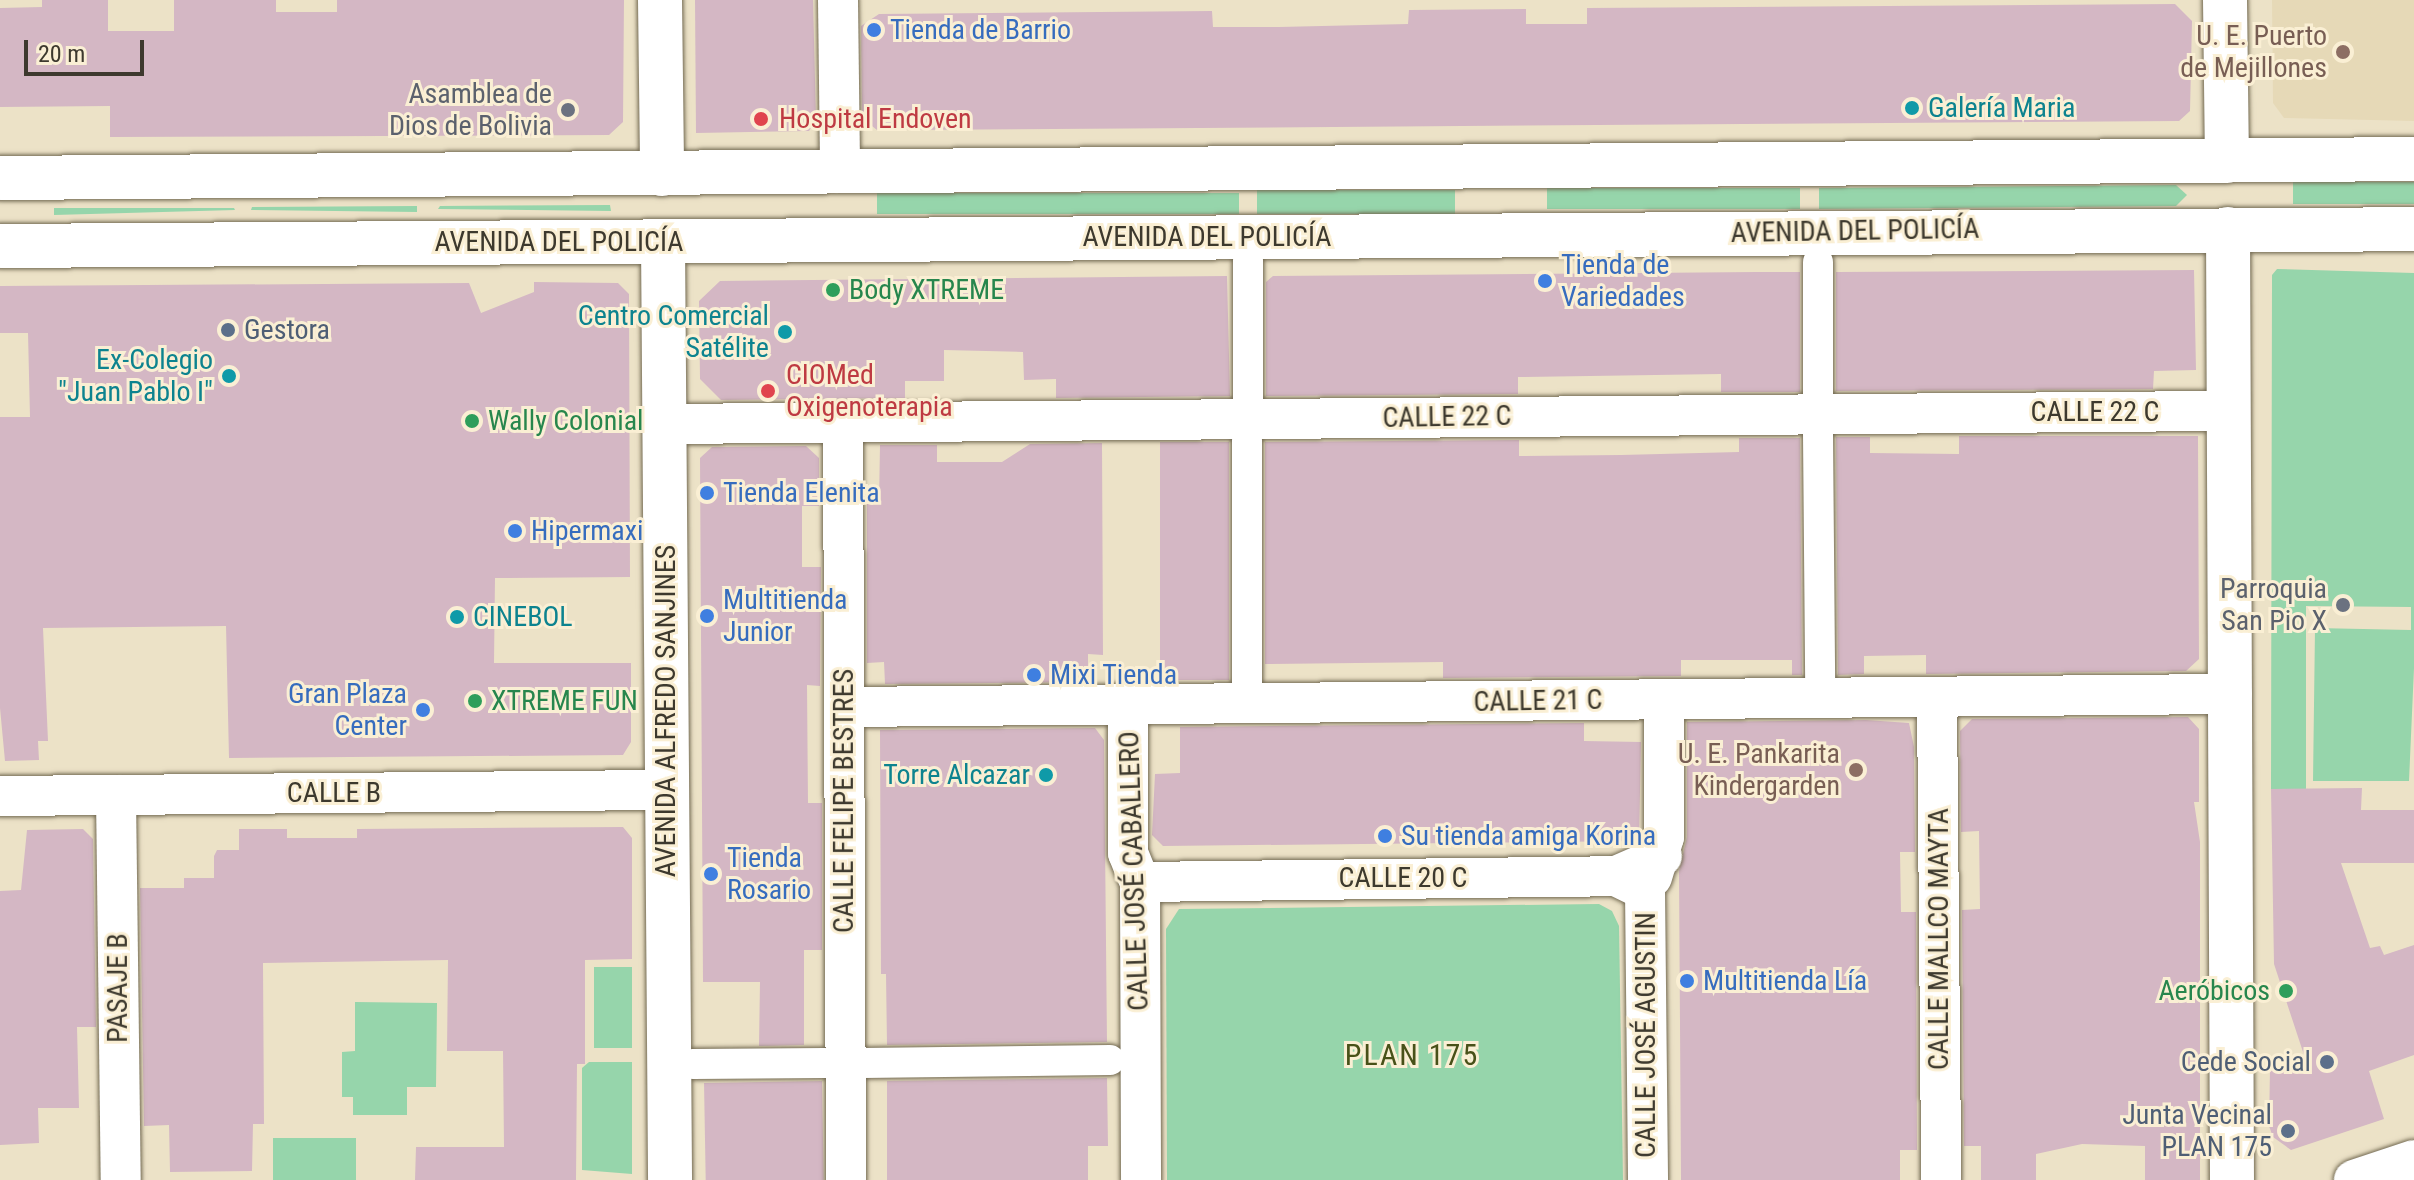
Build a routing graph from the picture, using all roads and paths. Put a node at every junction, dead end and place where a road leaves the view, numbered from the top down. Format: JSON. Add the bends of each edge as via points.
{"nodes":[{"id":1,"x":660,"y":0,"type":"edge"},
{"id":2,"x":838,"y":0,"type":"edge"},
{"id":3,"x":2225,"y":0,"type":"edge"},
{"id":4,"x":2414,"y":159,"type":"edge"},
{"id":5,"x":2227,"y":161,"type":"junction"},
{"id":6,"x":1500,"y":167,"type":"junction"},
{"id":7,"x":840,"y":173,"type":"junction"},
{"id":8,"x":662,"y":174,"type":"junction"},
{"id":9,"x":0,"y":178,"type":"edge"},
{"id":10,"x":2228,"y":229,"type":"junction"},
{"id":11,"x":2414,"y":229,"type":"edge"},
{"id":12,"x":1500,"y":235,"type":"junction"},
{"id":13,"x":840,"y":239,"type":"junction"},
{"id":14,"x":663,"y":241,"type":"junction"},
{"id":15,"x":0,"y":246,"type":"edge"},
{"id":16,"x":1248,"y":260,"type":"dead end"},
{"id":17,"x":1818,"y":262,"type":"dead end"},
{"id":18,"x":1818,"y":394,"type":"dead end"},
{"id":19,"x":1248,"y":399,"type":"dead end"},
{"id":20,"x":2229,"y":411,"type":"junction"},
{"id":21,"x":843,"y":422,"type":"junction"},
{"id":22,"x":665,"y":424,"type":"junction"},
{"id":23,"x":1818,"y":434,"type":"dead end"},
{"id":24,"x":1247,"y":440,"type":"dead end"},
{"id":25,"x":1820,"y":678,"type":"dead end"},
{"id":26,"x":1247,"y":684,"type":"dead end"},
{"id":27,"x":2232,"y":694,"type":"junction"},
{"id":28,"x":1937,"y":698,"type":"junction"},
{"id":29,"x":1664,"y":700,"type":"junction"},
{"id":30,"x":1128,"y":705,"type":"junction"},
{"id":31,"x":844,"y":707,"type":"junction"},
{"id":32,"x":667,"y":790,"type":"junction"},
{"id":33,"x":116,"y":795,"type":"junction"},
{"id":34,"x":0,"y":796,"type":"edge"},
{"id":35,"x":1641,"y":874,"type":"junction"},
{"id":36,"x":1140,"y":882,"type":"junction"},
{"id":37,"x":1110,"y":1060,"type":"dead end"},
{"id":38,"x":825,"y":1063,"type":"dead end"},
{"id":39,"x":863,"y":1063,"type":"dead end"},
{"id":40,"x":693,"y":1064,"type":"dead end"},
{"id":41,"x":2414,"y":1160,"type":"edge"},
{"id":42,"x":121,"y":1180,"type":"edge"},
{"id":43,"x":670,"y":1180,"type":"edge"},
{"id":44,"x":846,"y":1180,"type":"edge"},
{"id":45,"x":1141,"y":1180,"type":"edge"},
{"id":46,"x":1648,"y":1180,"type":"edge"},
{"id":47,"x":1941,"y":1180,"type":"edge"},
{"id":48,"x":2232,"y":1180,"type":"edge"},
{"id":49,"x":2354,"y":1180,"type":"edge"}],
"edges":[{"from":1,"to":8,"type":"main road"},
{"from":2,"to":7,"type":"street"},
{"from":3,"to":5,"type":"main road"},
{"from":4,"to":5,"type":"main road"},
{"from":5,"to":6,"type":"main road"},
{"from":5,"to":10,"type":"main road"},
{"from":6,"to":7,"type":"main road"},
{"from":6,"to":12,"type":"main road"},
{"from":7,"to":8,"type":"main road"},
{"from":7,"to":13,"type":"main road"},
{"from":8,"to":9,"type":"main road"},
{"from":8,"to":14,"type":"main road","name":"AVENIDA ALFREDO SANJINES"},
{"from":10,"to":11,"type":"main road","name":"AVENIDA DEL POLICÍA"},
{"from":10,"to":12,"type":"main road","name":"AVENIDA DEL POLICÍA"},
{"from":10,"to":20,"type":"main road"},
{"from":12,"to":13,"type":"main road","name":"AVENIDA DEL POLICÍA"},
{"from":13,"to":14,"type":"main road","name":"AVENIDA DEL POLICÍA"},
{"from":14,"to":15,"type":"main road","name":"AVENIDA DEL POLICÍA"},
{"from":14,"to":22,"type":"main road","name":"AVENIDA ALFREDO SANJINES"},
{"from":16,"to":19,"type":"street"},
{"from":17,"to":18,"type":"street"},
{"from":20,"to":21,"type":"street","name":"CALLE 22 C"},
{"from":20,"to":27,"type":"main road"},
{"from":21,"to":22,"type":"street","name":"CALLE 22 C"},
{"from":21,"to":31,"type":"street","name":"CALLE FELIPE BESTRES"},
{"from":22,"to":32,"type":"main road","name":"AVENIDA ALFREDO SANJINES"},
{"from":23,"to":25,"type":"street"},
{"from":24,"to":26,"type":"street"},
{"from":27,"to":28,"type":"street","name":"CALLE 21 C"},
{"from":27,"to":48,"type":"main road"},
{"from":28,"to":29,"type":"street","name":"CALLE 21 C"},
{"from":28,"to":47,"type":"street","name":"CALLE MALLCO MAYTA"},
{"from":29,"to":30,"type":"street","name":"CALLE 21 C"},
{"from":29,"to":35,"type":"street","name":"CALLE JOSÉ AGUSTIN"},
{"from":30,"to":31,"type":"street","name":"CALLE 21 C"},
{"from":30,"to":36,"type":"street","name":"CALLE JOSÉ CABALLERO","via":[[1128,853]]},
{"from":31,"to":44,"type":"street","name":"CALLE FELIPE BESTRES"},
{"from":32,"to":33,"type":"street","name":"CALLE B"},
{"from":32,"to":43,"type":"main road","name":"AVENIDA ALFREDO SANJINES"},
{"from":33,"to":34,"type":"street","name":"CALLE B"},
{"from":33,"to":42,"type":"street","name":"PASAJE B"},
{"from":35,"to":36,"type":"street","name":"CALLE 20 C"},
{"from":35,"to":46,"type":"street","name":"CALLE JOSÉ AGUSTIN"},
{"from":36,"to":45,"type":"street","name":"CALLE JOSÉ CABALLERO"},
{"from":37,"to":39,"type":"street"},
{"from":38,"to":40,"type":"street"},
{"from":41,"to":49,"type":"street"}]}
